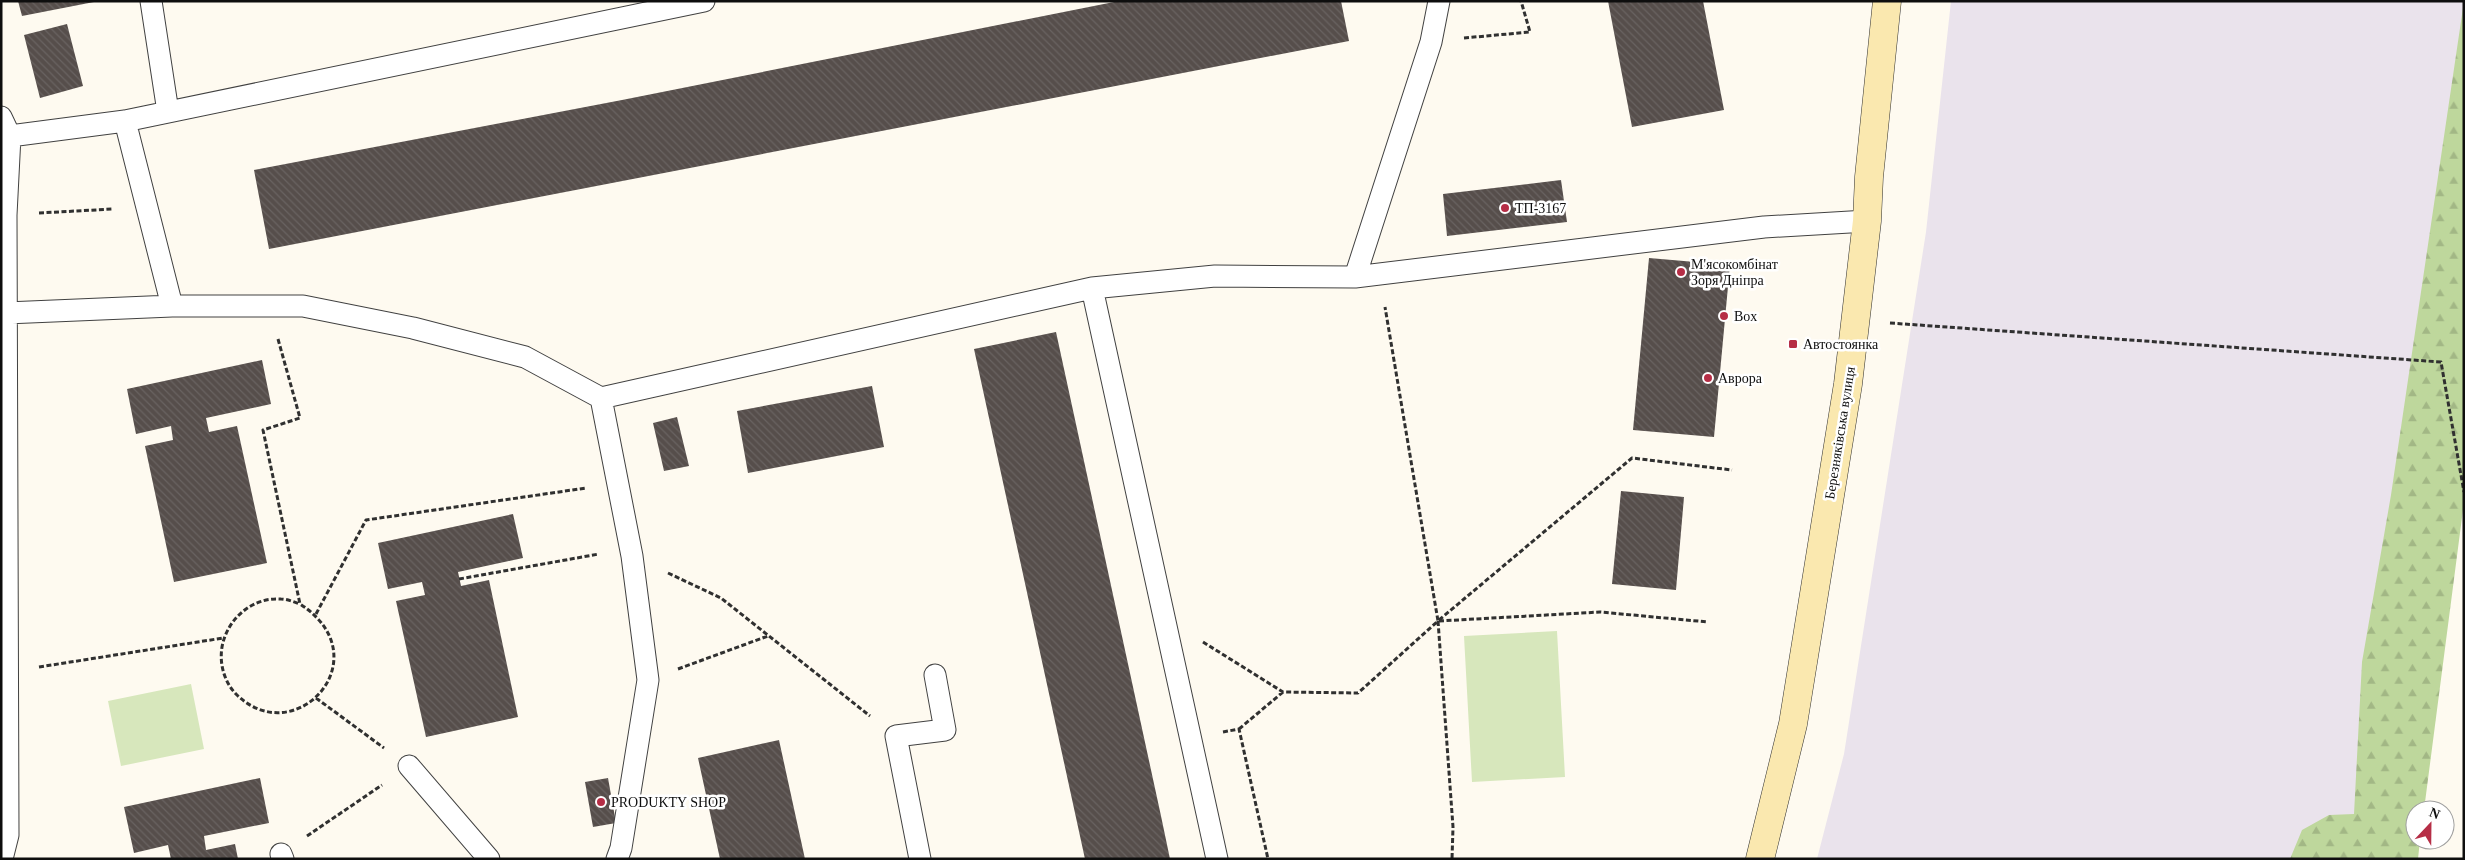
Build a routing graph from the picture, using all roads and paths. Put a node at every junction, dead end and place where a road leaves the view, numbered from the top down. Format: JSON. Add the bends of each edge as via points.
{"nodes":[{"id":1,"x":151,"y":1,"type":"edge"},
{"id":2,"x":704,"y":1,"type":"edge"},
{"id":3,"x":1439,"y":1,"type":"edge"},
{"id":4,"x":1521,"y":1,"type":"edge"},
{"id":5,"x":1887,"y":1,"type":"edge"},
{"id":6,"x":1431,"y":42,"type":"junction"},
{"id":7,"x":168,"y":112,"type":"junction"},
{"id":8,"x":125,"y":121,"type":"junction"},
{"id":9,"x":4,"y":129,"type":"edge"},
{"id":10,"x":147,"y":207,"type":"junction"},
{"id":11,"x":6,"y":215,"type":"junction"},
{"id":12,"x":1867,"y":221,"type":"junction"},
{"id":13,"x":1380,"y":274,"type":"junction"},
{"id":14,"x":1355,"y":277,"type":"junction"},
{"id":15,"x":1092,"y":288,"type":"junction"},
{"id":16,"x":172,"y":306,"type":"junction"},
{"id":17,"x":269,"y":306,"type":"junction"},
{"id":18,"x":6,"y":313,"type":"junction"},
{"id":19,"x":1857,"y":322,"type":"junction"},
{"id":20,"x":601,"y":398,"type":"junction"},
{"id":21,"x":1732,"y":470,"type":"dead end"},
{"id":22,"x":616,"y":484,"type":"junction"},
{"id":23,"x":2464,"y":492,"type":"edge"},
{"id":24,"x":631,"y":552,"type":"junction"},
{"id":25,"x":459,"y":578,"type":"dead end"},
{"id":26,"x":300,"y":604,"type":"junction"},
{"id":27,"x":316,"y":614,"type":"junction"},
{"id":28,"x":1163,"y":614,"type":"junction"},
{"id":29,"x":1438,"y":621,"type":"junction"},
{"id":30,"x":1708,"y":622,"type":"dead end"},
{"id":31,"x":769,"y":636,"type":"junction"},
{"id":32,"x":224,"y":638,"type":"junction"},
{"id":33,"x":6,"y":672,"type":"junction"},
{"id":34,"x":935,"y":674,"type":"dead end"},
{"id":35,"x":648,"y":680,"type":"junction"},
{"id":36,"x":1283,"y":692,"type":"junction"},
{"id":37,"x":316,"y":698,"type":"junction"},
{"id":38,"x":1239,"y":729,"type":"junction"},
{"id":39,"x":896,"y":736,"type":"junction"},
{"id":40,"x":1190,"y":737,"type":"junction"},
{"id":41,"x":409,"y":766,"type":"junction"},
{"id":42,"x":282,"y":856,"type":"edge"},
{"id":43,"x":2,"y":859,"type":"edge"},
{"id":44,"x":489,"y":859,"type":"edge"},
{"id":45,"x":617,"y":859,"type":"edge"},
{"id":46,"x":920,"y":859,"type":"edge"},
{"id":47,"x":1217,"y":859,"type":"edge"},
{"id":48,"x":1268,"y":859,"type":"edge"},
{"id":49,"x":1452,"y":859,"type":"edge"},
{"id":50,"x":1760,"y":859,"type":"edge"}],
"edges":[{"from":1,"to":7,"type":"lane"},
{"from":2,"to":7,"type":"lane"},
{"from":3,"to":6,"type":"lane"},
{"from":4,"to":6,"type":"path","via":[[1530,32]]},
{"from":5,"to":12,"type":"street","name":"Березняківська вулиця"},
{"from":6,"to":14,"type":"lane"},
{"from":7,"to":8,"type":"lane"},
{"from":8,"to":9,"type":"lane"},
{"from":8,"to":10,"type":"lane"},
{"from":9,"to":11,"type":"lane"},
{"from":10,"to":11,"type":"path"},
{"from":10,"to":16,"type":"lane"},
{"from":11,"to":18,"type":"lane"},
{"from":12,"to":13,"type":"lane","via":[[1764,227]]},
{"from":12,"to":19,"type":"street","name":"Березняківська вулиця"},
{"from":13,"to":14,"type":"lane"},
{"from":13,"to":29,"type":"path"},
{"from":14,"to":15,"type":"lane","via":[[1215,276]]},
{"from":15,"to":20,"type":"lane"},
{"from":15,"to":28,"type":"lane"},
{"from":16,"to":17,"type":"lane"},
{"from":16,"to":18,"type":"lane"},
{"from":17,"to":20,"type":"lane","via":[[312,308],[413,328],[525,357]]},
{"from":17,"to":26,"type":"path","via":[[300,418],[263,430]]},
{"from":18,"to":33,"type":"lane"},
{"from":19,"to":23,"type":"path","via":[[2441,362]]},
{"from":19,"to":50,"type":"street","name":"Березняківська вулиця","via":[[1793,724]]},
{"from":20,"to":22,"type":"lane"},
{"from":21,"to":29,"type":"path","via":[[1632,458]]},
{"from":22,"to":24,"type":"lane"},
{"from":22,"to":27,"type":"path","via":[[366,520]]},
{"from":24,"to":25,"type":"path"},
{"from":24,"to":31,"type":"path","via":[[721,598]]},
{"from":24,"to":35,"type":"lane"},
{"from":26,"to":27,"type":"path"},
{"from":26,"to":32,"type":"path","via":[[282,599],[263,601],[246,608],[232,621]]},
{"from":27,"to":37,"type":"path","via":[[327,629],[333,647],[333,665],[328,683]]},
{"from":28,"to":36,"type":"path"},
{"from":28,"to":40,"type":"lane"},
{"from":29,"to":30,"type":"path","via":[[1600,612]]},
{"from":29,"to":36,"type":"path","via":[[1358,693]]},
{"from":29,"to":49,"type":"path","via":[[1453,827]]},
{"from":31,"to":35,"type":"path"},
{"from":31,"to":39,"type":"path"},
{"from":32,"to":33,"type":"path"},
{"from":32,"to":37,"type":"path","via":[[220,656],[224,674],[232,690],[246,704],[282,713],[301,708]]},
{"from":33,"to":43,"type":"lane","via":[[8,835]]},
{"from":34,"to":39,"type":"lane","via":[[945,730]]},
{"from":35,"to":45,"type":"lane"},
{"from":36,"to":38,"type":"path"},
{"from":37,"to":41,"type":"path"},
{"from":38,"to":40,"type":"path"},
{"from":38,"to":48,"type":"path"},
{"from":39,"to":46,"type":"lane"},
{"from":40,"to":47,"type":"lane"},
{"from":41,"to":42,"type":"path"},
{"from":41,"to":44,"type":"lane"}]}
